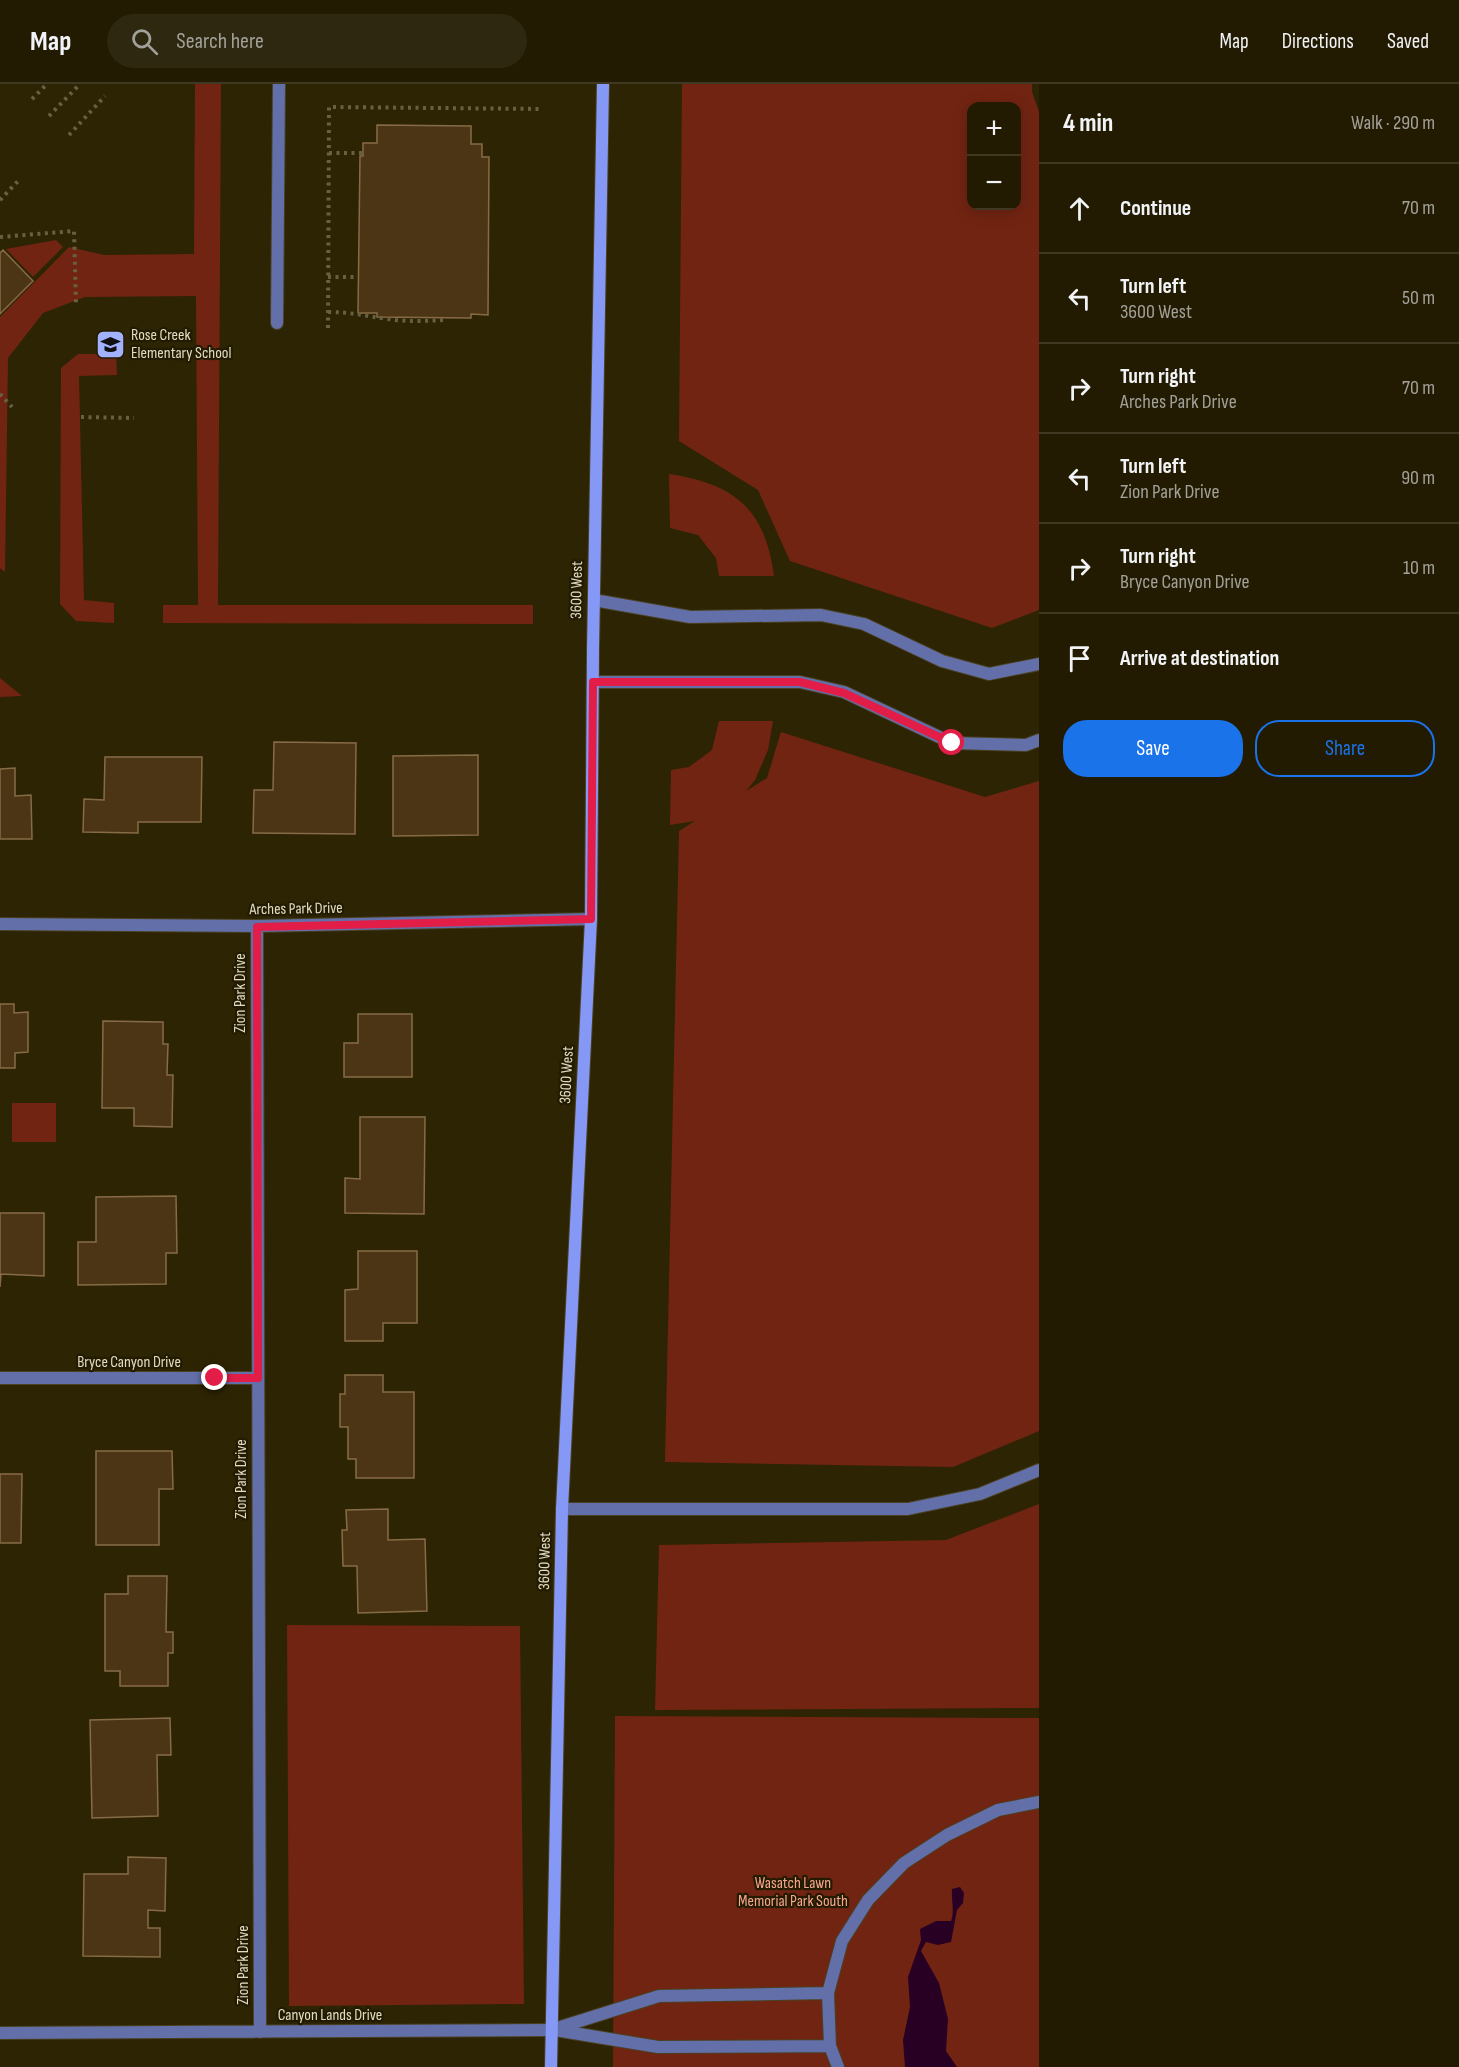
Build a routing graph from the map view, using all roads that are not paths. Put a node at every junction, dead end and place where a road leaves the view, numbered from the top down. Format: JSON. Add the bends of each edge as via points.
{"nodes":[{"id":1,"x":279,"y":84,"type":"edge"},
{"id":2,"x":603,"y":84,"type":"edge"},
{"id":3,"x":277,"y":323,"type":"dead end"},
{"id":4,"x":594,"y":600,"type":"junction"},
{"id":5,"x":1039,"y":664,"type":"edge"},
{"id":6,"x":593,"y":682,"type":"junction"},
{"id":7,"x":1039,"y":740,"type":"edge"},
{"id":8,"x":591,"y":919,"type":"junction"},
{"id":9,"x":0,"y":924,"type":"edge"},
{"id":10,"x":257,"y":927,"type":"junction"},
{"id":11,"x":0,"y":1378,"type":"edge"},
{"id":12,"x":258,"y":1378,"type":"junction"},
{"id":13,"x":1039,"y":1470,"type":"edge"},
{"id":14,"x":562,"y":1509,"type":"junction"},
{"id":15,"x":1039,"y":1802,"type":"edge"},
{"id":16,"x":828,"y":1993,"type":"junction"},
{"id":17,"x":551,"y":2030,"type":"junction"},
{"id":18,"x":260,"y":2032,"type":"junction"},
{"id":19,"x":0,"y":2034,"type":"edge"},
{"id":20,"x":830,"y":2046,"type":"junction"},
{"id":21,"x":551,"y":2067,"type":"edge"},
{"id":22,"x":838,"y":2067,"type":"edge"}],
"edges":[{"from":1,"to":3,"type":"street"},
{"from":2,"to":4,"type":"main road","name":"3600 West"},
{"from":4,"to":5,"type":"street","via":[[690,616],[821,615],[864,624],[942,661],[989,674]]},
{"from":4,"to":6,"type":"main road","name":"3600 West"},
{"from":6,"to":7,"type":"street","via":[[800,682],[844,693],[952,743],[1026,745]]},
{"from":6,"to":8,"type":"main road","name":"3600 West"},
{"from":8,"to":10,"type":"street","name":"Arches Park Drive"},
{"from":8,"to":14,"type":"main road","name":"3600 West"},
{"from":9,"to":10,"type":"street","name":"Arches Park Drive"},
{"from":10,"to":12,"type":"street","name":"Zion Park Drive"},
{"from":11,"to":12,"type":"street","name":"Bryce Canyon Drive"},
{"from":12,"to":18,"type":"street","name":"Zion Park Drive"},
{"from":13,"to":14,"type":"street","via":[[980,1494],[908,1509]]},
{"from":14,"to":17,"type":"main road","name":"3600 West"},
{"from":15,"to":16,"type":"street","via":[[998,1810],[947,1835],[904,1863],[868,1900],[842,1941]]},
{"from":16,"to":17,"type":"street","via":[[659,1996]]},
{"from":16,"to":20,"type":"street"},
{"from":17,"to":18,"type":"street","name":"Canyon Lands Drive"},
{"from":17,"to":20,"type":"street","via":[[658,2047]]},
{"from":17,"to":21,"type":"main road","name":"3600 West"},
{"from":18,"to":19,"type":"street","name":"Canyon Lands Drive"},
{"from":20,"to":22,"type":"street"}]}
